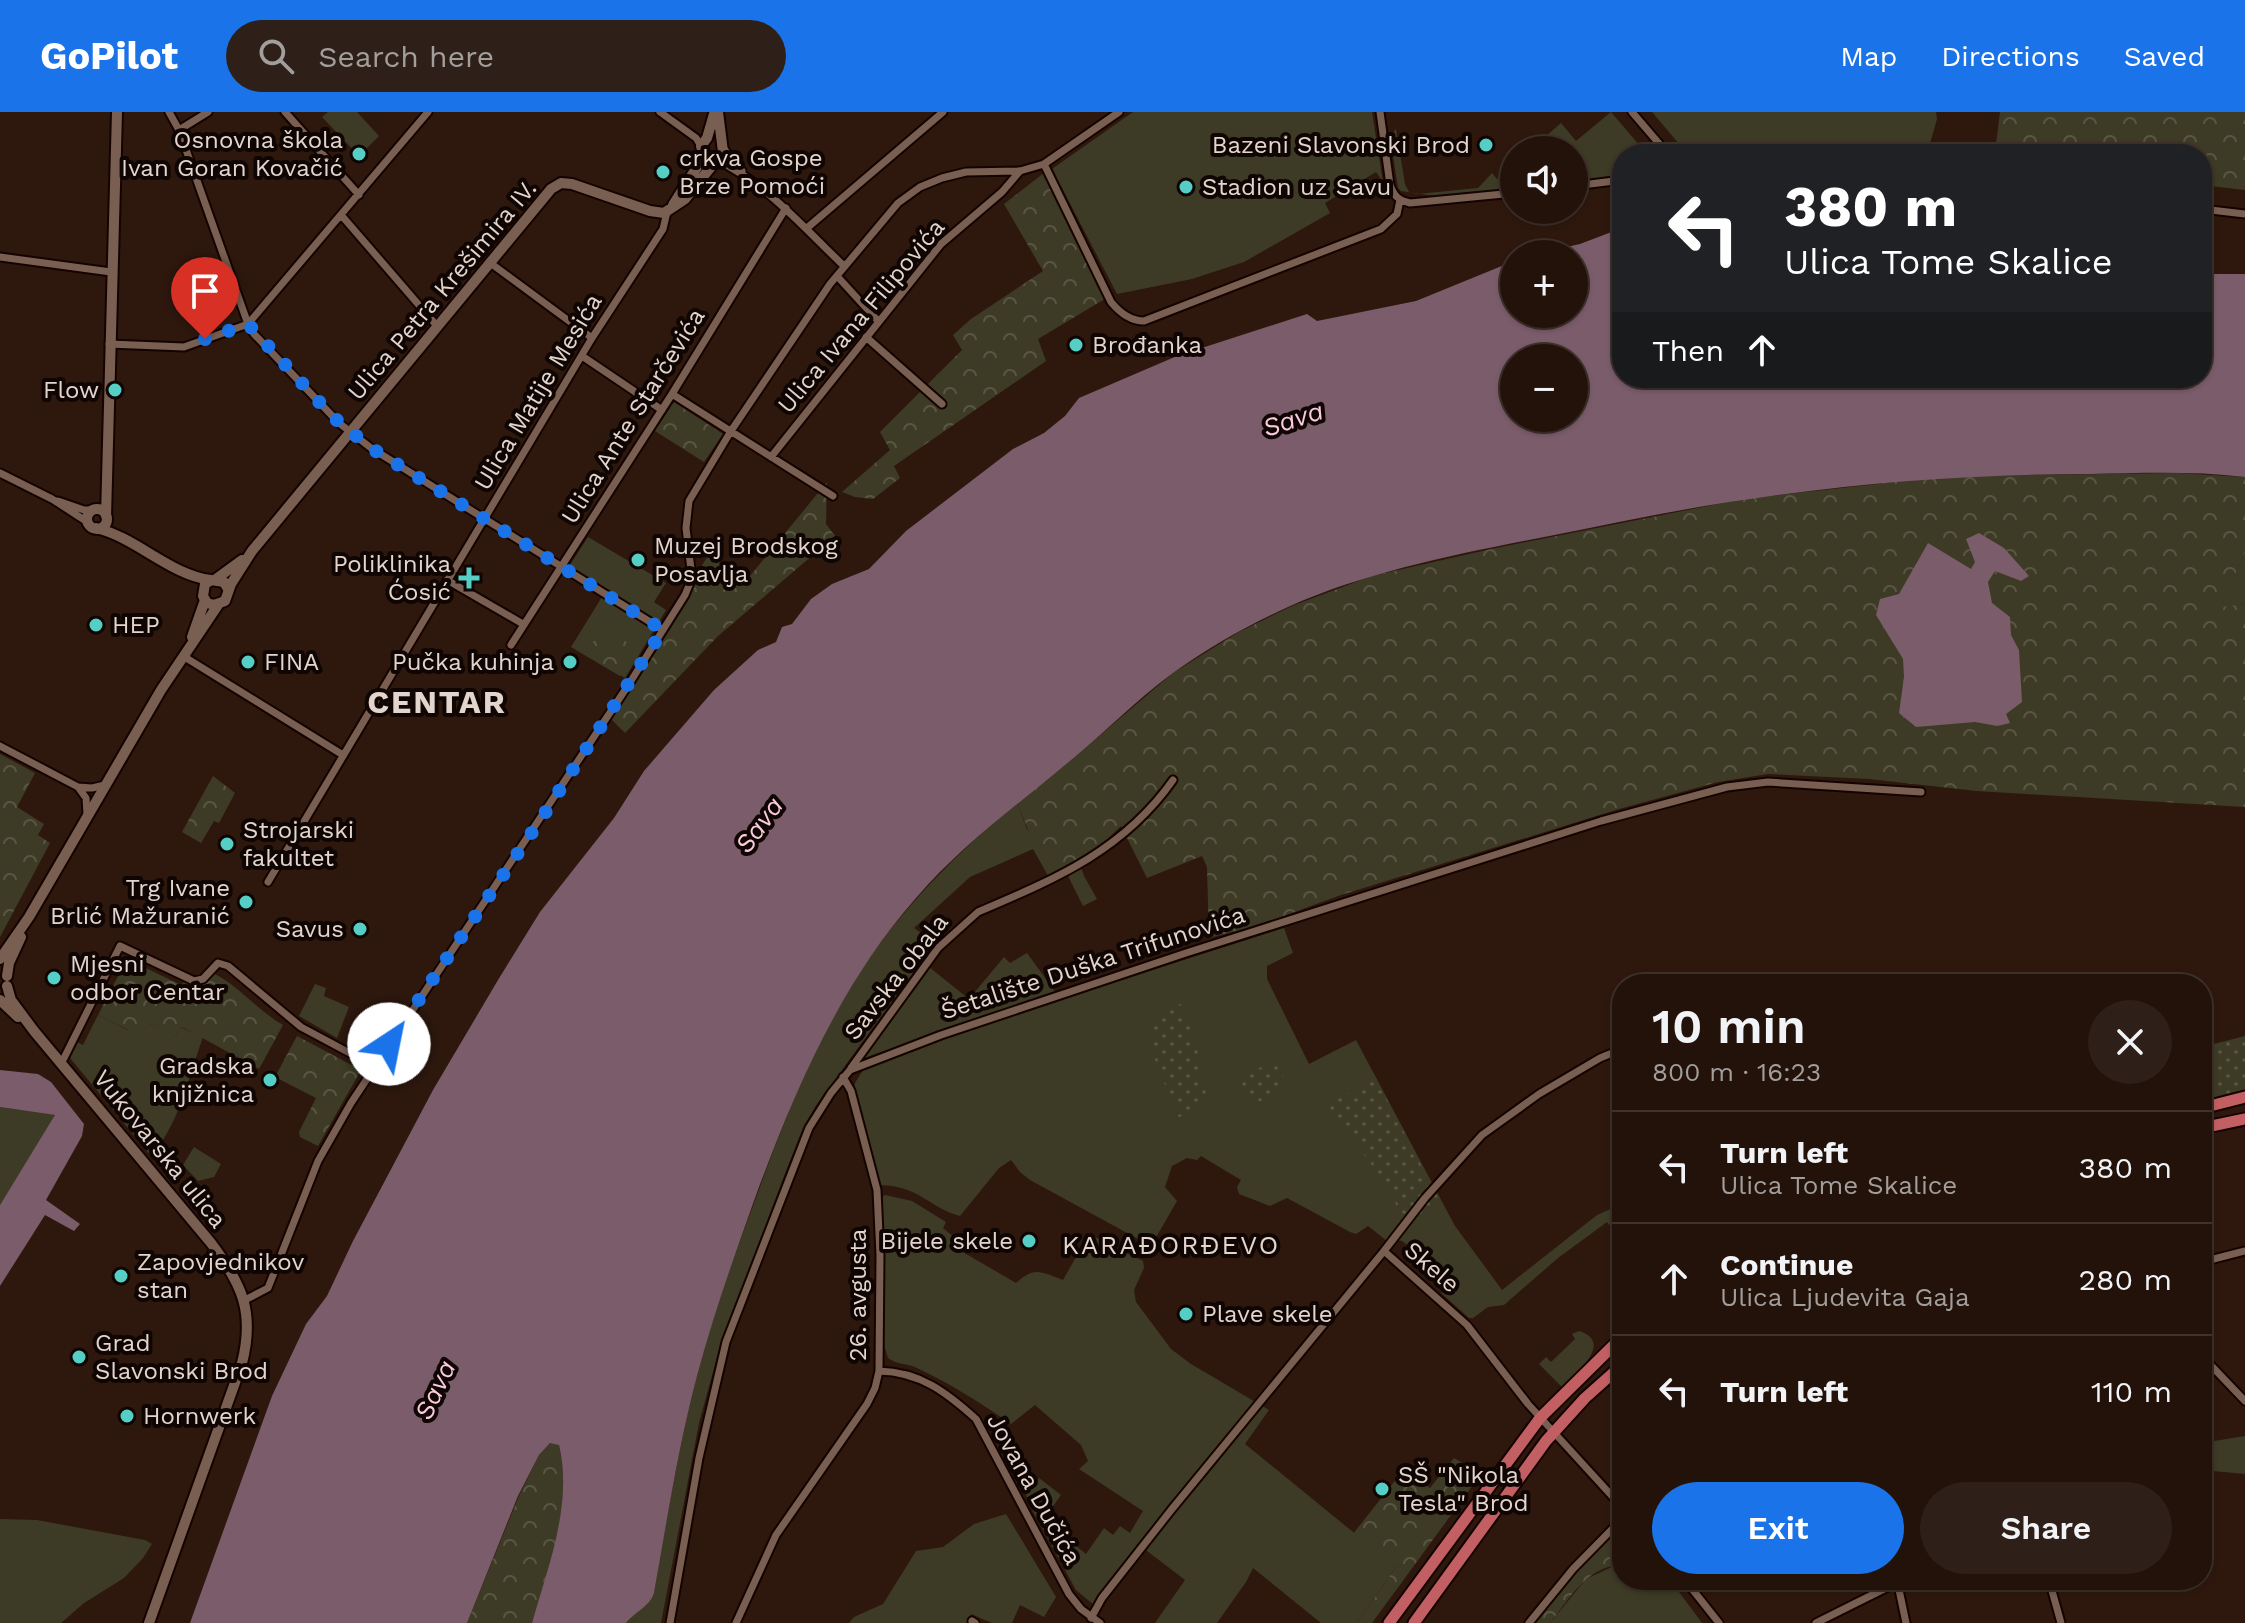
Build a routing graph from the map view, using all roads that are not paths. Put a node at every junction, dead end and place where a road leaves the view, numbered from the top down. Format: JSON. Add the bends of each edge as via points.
{"nodes":[{"id":1,"x":117,"y":112,"type":"edge"},
{"id":2,"x":169,"y":112,"type":"edge"},
{"id":3,"x":208,"y":112,"type":"edge"},
{"id":4,"x":285,"y":112,"type":"edge"},
{"id":5,"x":428,"y":112,"type":"edge"},
{"id":6,"x":660,"y":112,"type":"edge"},
{"id":7,"x":716,"y":112,"type":"edge"},
{"id":8,"x":943,"y":112,"type":"edge"},
{"id":9,"x":1119,"y":112,"type":"edge"},
{"id":10,"x":1380,"y":112,"type":"edge"},
{"id":11,"x":1632,"y":112,"type":"edge"},
{"id":12,"x":179,"y":130,"type":"junction"},
{"id":13,"x":1659,"y":144,"type":"edge"},
{"id":14,"x":723,"y":145,"type":"junction"},
{"id":15,"x":707,"y":150,"type":"junction"},
{"id":16,"x":1044,"y":164,"type":"junction"},
{"id":17,"x":1020,"y":171,"type":"junction"},
{"id":18,"x":746,"y":175,"type":"junction"},
{"id":19,"x":1612,"y":181,"type":"edge"},
{"id":20,"x":1588,"y":184,"type":"edge"},
{"id":21,"x":1500,"y":194,"type":"edge"},
{"id":22,"x":359,"y":195,"type":"junction"},
{"id":23,"x":1400,"y":200,"type":"junction"},
{"id":24,"x":786,"y":208,"type":"junction"},
{"id":25,"x":2212,"y":210,"type":"edge"},
{"id":26,"x":669,"y":211,"type":"junction"},
{"id":27,"x":2245,"y":214,"type":"edge"},
{"id":28,"x":342,"y":216,"type":"junction"},
{"id":29,"x":807,"y":228,"type":"junction"},
{"id":30,"x":0,"y":257,"type":"edge"},
{"id":31,"x":489,"y":262,"type":"junction"},
{"id":32,"x":844,"y":266,"type":"junction"},
{"id":33,"x":111,"y":272,"type":"junction"},
{"id":34,"x":837,"y":276,"type":"junction"},
{"id":35,"x":878,"y":321,"type":"junction"},
{"id":36,"x":248,"y":324,"type":"junction"},
{"id":37,"x":437,"y":326,"type":"junction"},
{"id":38,"x":866,"y":337,"type":"junction"},
{"id":39,"x":592,"y":338,"type":"junction"},
{"id":40,"x":109,"y":344,"type":"junction"},
{"id":41,"x":582,"y":356,"type":"junction"},
{"id":42,"x":672,"y":394,"type":"junction"},
{"id":43,"x":942,"y":404,"type":"dead end"},
{"id":44,"x":662,"y":410,"type":"junction"},
{"id":45,"x":349,"y":431,"type":"junction"},
{"id":46,"x":731,"y":431,"type":"junction"},
{"id":47,"x":771,"y":457,"type":"junction"},
{"id":48,"x":107,"y":469,"type":"junction"},
{"id":49,"x":0,"y":473,"type":"edge"},
{"id":50,"x":833,"y":496,"type":"dead end"},
{"id":51,"x":52,"y":499,"type":"junction"},
{"id":52,"x":93,"y":510,"type":"junction"},
{"id":53,"x":106,"y":517,"type":"junction"},
{"id":54,"x":484,"y":519,"type":"junction"},
{"id":55,"x":92,"y":526,"type":"junction"},
{"id":56,"x":135,"y":544,"type":"junction"},
{"id":57,"x":252,"y":551,"type":"junction"},
{"id":58,"x":170,"y":564,"type":"junction"},
{"id":59,"x":561,"y":567,"type":"junction"},
{"id":60,"x":214,"y":579,"type":"junction"},
{"id":61,"x":447,"y":580,"type":"junction"},
{"id":62,"x":228,"y":589,"type":"junction"},
{"id":63,"x":204,"y":596,"type":"junction"},
{"id":64,"x":218,"y":605,"type":"junction"},
{"id":65,"x":523,"y":624,"type":"junction"},
{"id":66,"x":663,"y":630,"type":"junction"},
{"id":67,"x":511,"y":645,"type":"dead end"},
{"id":68,"x":184,"y":655,"type":"junction"},
{"id":69,"x":0,"y":746,"type":"edge"},
{"id":70,"x":343,"y":755,"type":"junction"},
{"id":71,"x":1173,"y":780,"type":"dead end"},
{"id":72,"x":105,"y":785,"type":"junction"},
{"id":73,"x":78,"y":787,"type":"junction"},
{"id":74,"x":1921,"y":792,"type":"dead end"},
{"id":75,"x":86,"y":817,"type":"junction"},
{"id":76,"x":268,"y":882,"type":"dead end"},
{"id":77,"x":29,"y":917,"type":"junction"},
{"id":78,"x":0,"y":959,"type":"edge"},
{"id":79,"x":3,"y":981,"type":"edge"},
{"id":80,"x":0,"y":1000,"type":"edge"},
{"id":81,"x":34,"y":1031,"type":"junction"},
{"id":82,"x":1612,"y":1053,"type":"edge"},
{"id":83,"x":62,"y":1062,"type":"junction"},
{"id":84,"x":374,"y":1066,"type":"junction"},
{"id":85,"x":850,"y":1070,"type":"junction"},
{"id":86,"x":843,"y":1077,"type":"junction"},
{"id":87,"x":2245,"y":1097,"type":"edge"},
{"id":88,"x":2221,"y":1103,"type":"junction"},
{"id":89,"x":2212,"y":1105,"type":"edge"},
{"id":90,"x":2245,"y":1119,"type":"edge"},
{"id":91,"x":2226,"y":1123,"type":"junction"},
{"id":92,"x":2212,"y":1126,"type":"edge"},
{"id":93,"x":1384,"y":1251,"type":"junction"},
{"id":94,"x":2245,"y":1251,"type":"edge"},
{"id":95,"x":2212,"y":1259,"type":"edge"},
{"id":96,"x":245,"y":1300,"type":"junction"},
{"id":97,"x":1612,"y":1347,"type":"edge"},
{"id":98,"x":2212,"y":1366,"type":"edge"},
{"id":99,"x":879,"y":1371,"type":"junction"},
{"id":100,"x":1612,"y":1374,"type":"edge"},
{"id":101,"x":2245,"y":1401,"type":"edge"},
{"id":102,"x":1540,"y":1418,"type":"junction"},
{"id":103,"x":1554,"y":1433,"type":"junction"},
{"id":104,"x":1612,"y":1496,"type":"edge"},
{"id":105,"x":1612,"y":1529,"type":"edge"},
{"id":106,"x":1693,"y":1590,"type":"edge"},
{"id":107,"x":1880,"y":1590,"type":"edge"},
{"id":108,"x":1900,"y":1590,"type":"edge"},
{"id":109,"x":2052,"y":1590,"type":"edge"},
{"id":110,"x":1091,"y":1618,"type":"junction"},
{"id":111,"x":149,"y":1623,"type":"edge"},
{"id":112,"x":670,"y":1623,"type":"edge"},
{"id":113,"x":736,"y":1623,"type":"edge"},
{"id":114,"x":1100,"y":1623,"type":"edge"},
{"id":115,"x":1389,"y":1623,"type":"edge"},
{"id":116,"x":1414,"y":1623,"type":"edge"},
{"id":117,"x":1529,"y":1623,"type":"edge"},
{"id":118,"x":1719,"y":1623,"type":"edge"},
{"id":119,"x":1816,"y":1623,"type":"edge"},
{"id":120,"x":1906,"y":1623,"type":"edge"},
{"id":121,"x":2061,"y":1623,"type":"edge"}],
"edges":[{"from":1,"to":33,"type":"main road"},
{"from":2,"to":12,"type":"street"},
{"from":3,"to":12,"type":"street"},
{"from":4,"to":22,"type":"street"},
{"from":5,"to":22,"type":"street"},
{"from":6,"to":15,"type":"street"},
{"from":7,"to":14,"type":"main road"},
{"from":7,"to":15,"type":"main road"},
{"from":8,"to":29,"type":"street"},
{"from":9,"to":16,"type":"street"},
{"from":10,"to":23,"type":"street","via":[[1390,185]]},
{"from":11,"to":13,"type":"street"},
{"from":12,"to":36,"type":"street"},
{"from":14,"to":15,"type":"main road","name":"Ulica Matije Mesića"},
{"from":14,"to":15,"type":"main road","via":[[715,137]]},
{"from":14,"to":18,"type":"street"},
{"from":15,"to":18,"type":"street"},
{"from":15,"to":26,"type":"main road","name":"Ulica Matije Mesića","via":[[685,199]]},
{"from":16,"to":17,"type":"street"},
{"from":16,"to":23,"type":"street","via":[[1111,302],[1137,321],[1381,229],[1397,214]]},
{"from":17,"to":32,"type":"street","via":[[966,172],[920,187],[898,203]]},
{"from":17,"to":35,"type":"street","name":"Ulica Ivana Filipovića","via":[[941,244]]},
{"from":18,"to":24,"type":"street"},
{"from":19,"to":20,"type":"street"},
{"from":21,"to":23,"type":"street"},
{"from":22,"to":28,"type":"street"},
{"from":24,"to":29,"type":"street"},
{"from":24,"to":42,"type":"street","name":"Ulica Ante Starčevića"},
{"from":25,"to":27,"type":"street"},
{"from":26,"to":31,"type":"main road","name":"Ulica Petra Krešimira IV.","via":[[650,211],[561,183]]},
{"from":26,"to":39,"type":"street","name":"Ulica Matije Mesića","via":[[663,229]]},
{"from":28,"to":36,"type":"street"},
{"from":28,"to":37,"type":"street"},
{"from":29,"to":32,"type":"street"},
{"from":30,"to":33,"type":"street"},
{"from":31,"to":37,"type":"main road","name":"Ulica Petra Krešimira IV."},
{"from":31,"to":39,"type":"street"},
{"from":32,"to":34,"type":"street"},
{"from":33,"to":40,"type":"main road"},
{"from":34,"to":35,"type":"street"},
{"from":34,"to":46,"type":"street"},
{"from":35,"to":38,"type":"street","name":"Ulica Ivana Filipovića"},
{"from":36,"to":40,"type":"street","via":[[184,347]]},
{"from":36,"to":45,"type":"street"},
{"from":37,"to":45,"type":"main road","name":"Ulica Petra Krešimira IV."},
{"from":38,"to":43,"type":"street"},
{"from":38,"to":47,"type":"street","name":"Ulica Ivana Filipovića"},
{"from":39,"to":41,"type":"street","name":"Ulica Matije Mesića"},
{"from":40,"to":48,"type":"main road"},
{"from":41,"to":44,"type":"street"},
{"from":41,"to":54,"type":"street","name":"Ulica Matije Mesića"},
{"from":42,"to":44,"type":"street","name":"Ulica Ante Starčevića"},
{"from":42,"to":46,"type":"street"},
{"from":44,"to":59,"type":"street","name":"Ulica Ante Starčevića"},
{"from":45,"to":54,"type":"street"},
{"from":45,"to":57,"type":"main road","name":"Ulica Petra Krešimira IV."},
{"from":46,"to":47,"type":"street"},
{"from":46,"to":66,"type":"street","via":[[689,501],[686,528],[692,578]]},
{"from":47,"to":50,"type":"street"},
{"from":48,"to":52,"type":"main road","via":[[101,500]]},
{"from":48,"to":53,"type":"main road"},
{"from":49,"to":51,"type":"street"},
{"from":51,"to":52,"type":"street"},
{"from":51,"to":55,"type":"street"},
{"from":52,"to":53,"type":"main road","via":[[100,509]]},
{"from":52,"to":55,"type":"main road","via":[[88,514]]},
{"from":53,"to":55,"type":"main road","via":[[103,527]]},
{"from":53,"to":56,"type":"main road"},
{"from":54,"to":59,"type":"street"},
{"from":54,"to":61,"type":"street","name":"Ulica Matije Mesića"},
{"from":55,"to":56,"type":"main road"},
{"from":56,"to":58,"type":"main road"},
{"from":57,"to":60,"type":"main road","name":"Ulica Petra Krešimira IV."},
{"from":57,"to":62,"type":"main road","name":"Ulica Petra Krešimira IV."},
{"from":58,"to":60,"type":"main road"},
{"from":58,"to":63,"type":"main road"},
{"from":59,"to":65,"type":"street","name":"Ulica Ante Starčevića"},
{"from":59,"to":66,"type":"street"},
{"from":60,"to":62,"type":"main road"},
{"from":60,"to":63,"type":"main road","via":[[205,584]]},
{"from":61,"to":65,"type":"street"},
{"from":61,"to":70,"type":"street","name":"Ulica Matije Mesića"},
{"from":62,"to":64,"type":"main road"},
{"from":63,"to":64,"type":"main road"},
{"from":63,"to":68,"type":"main road"},
{"from":64,"to":68,"type":"main road"},
{"from":65,"to":67,"type":"street","name":"Ulica Ante Starčevića"},
{"from":66,"to":84,"type":"street"},
{"from":68,"to":70,"type":"street"},
{"from":68,"to":72,"type":"main road"},
{"from":69,"to":73,"type":"street"},
{"from":70,"to":76,"type":"street","name":"Ulica Matije Mesića"},
{"from":71,"to":85,"type":"street","name":"Savska obala","via":[[1105,849],[1059,877],[966,920],[938,948]]},
{"from":72,"to":73,"type":"street"},
{"from":72,"to":75,"type":"main road"},
{"from":73,"to":75,"type":"street","via":[[86,798]]},
{"from":74,"to":85,"type":"street","name":"Šetalište Duška Trifunovića","via":[[1768,782],[1727,787],[1601,821],[1208,946]]},
{"from":75,"to":77,"type":"main road"},
{"from":77,"to":78,"type":"main road"},
{"from":77,"to":79,"type":"main road"},
{"from":79,"to":81,"type":"main road","name":"Vukovarska ulica"},
{"from":80,"to":81,"type":"main road","name":"Vukovarska ulica"},
{"from":81,"to":83,"type":"main road","name":"Vukovarska ulica"},
{"from":82,"to":93,"type":"street","via":[[1539,1094],[1482,1135]]},
{"from":83,"to":84,"type":"street","via":[[120,946],[194,981],[222,963],[301,1027]]},
{"from":83,"to":96,"type":"main road","name":"Vukovarska ulica","via":[[211,1243]]},
{"from":84,"to":96,"type":"street","via":[[318,1161],[268,1288]]},
{"from":85,"to":86,"type":"street","name":"Šetalište Duška Trifunovića"},
{"from":86,"to":99,"type":"street","name":"26. avgusta","via":[[877,1190]]},
{"from":86,"to":112,"type":"street","name":"Šetalište Duška Trifunovića","via":[[809,1128],[726,1342]]},
{"from":87,"to":88,"type":"main road"},
{"from":88,"to":89,"type":"main road"},
{"from":88,"to":91,"type":"main road"},
{"from":90,"to":91,"type":"main road"},
{"from":91,"to":92,"type":"main road"},
{"from":93,"to":102,"type":"street","name":"Skele","via":[[1467,1325]]},
{"from":93,"to":110,"type":"street","name":"Skele","via":[[1172,1509]]},
{"from":94,"to":95,"type":"street"},
{"from":96,"to":111,"type":"main road","via":[[249,1330],[242,1363]]},
{"from":97,"to":102,"type":"main road"},
{"from":98,"to":101,"type":"street"},
{"from":99,"to":110,"type":"street","name":"Jovana Dučića","via":[[914,1375],[976,1419],[1069,1594]]},
{"from":99,"to":113,"type":"street","name":"26. avgusta","via":[[867,1404],[776,1535]]},
{"from":100,"to":103,"type":"main road"},
{"from":102,"to":103,"type":"street","name":"Skele"},
{"from":102,"to":115,"type":"main road"},
{"from":103,"to":104,"type":"street","name":"Skele"},
{"from":103,"to":116,"type":"main road"},
{"from":105,"to":117,"type":"street"},
{"from":106,"to":118,"type":"street"},
{"from":107,"to":119,"type":"street"},
{"from":108,"to":120,"type":"street"},
{"from":109,"to":121,"type":"street"},
{"from":110,"to":114,"type":"street","name":"Jovana Dučića"}]}
